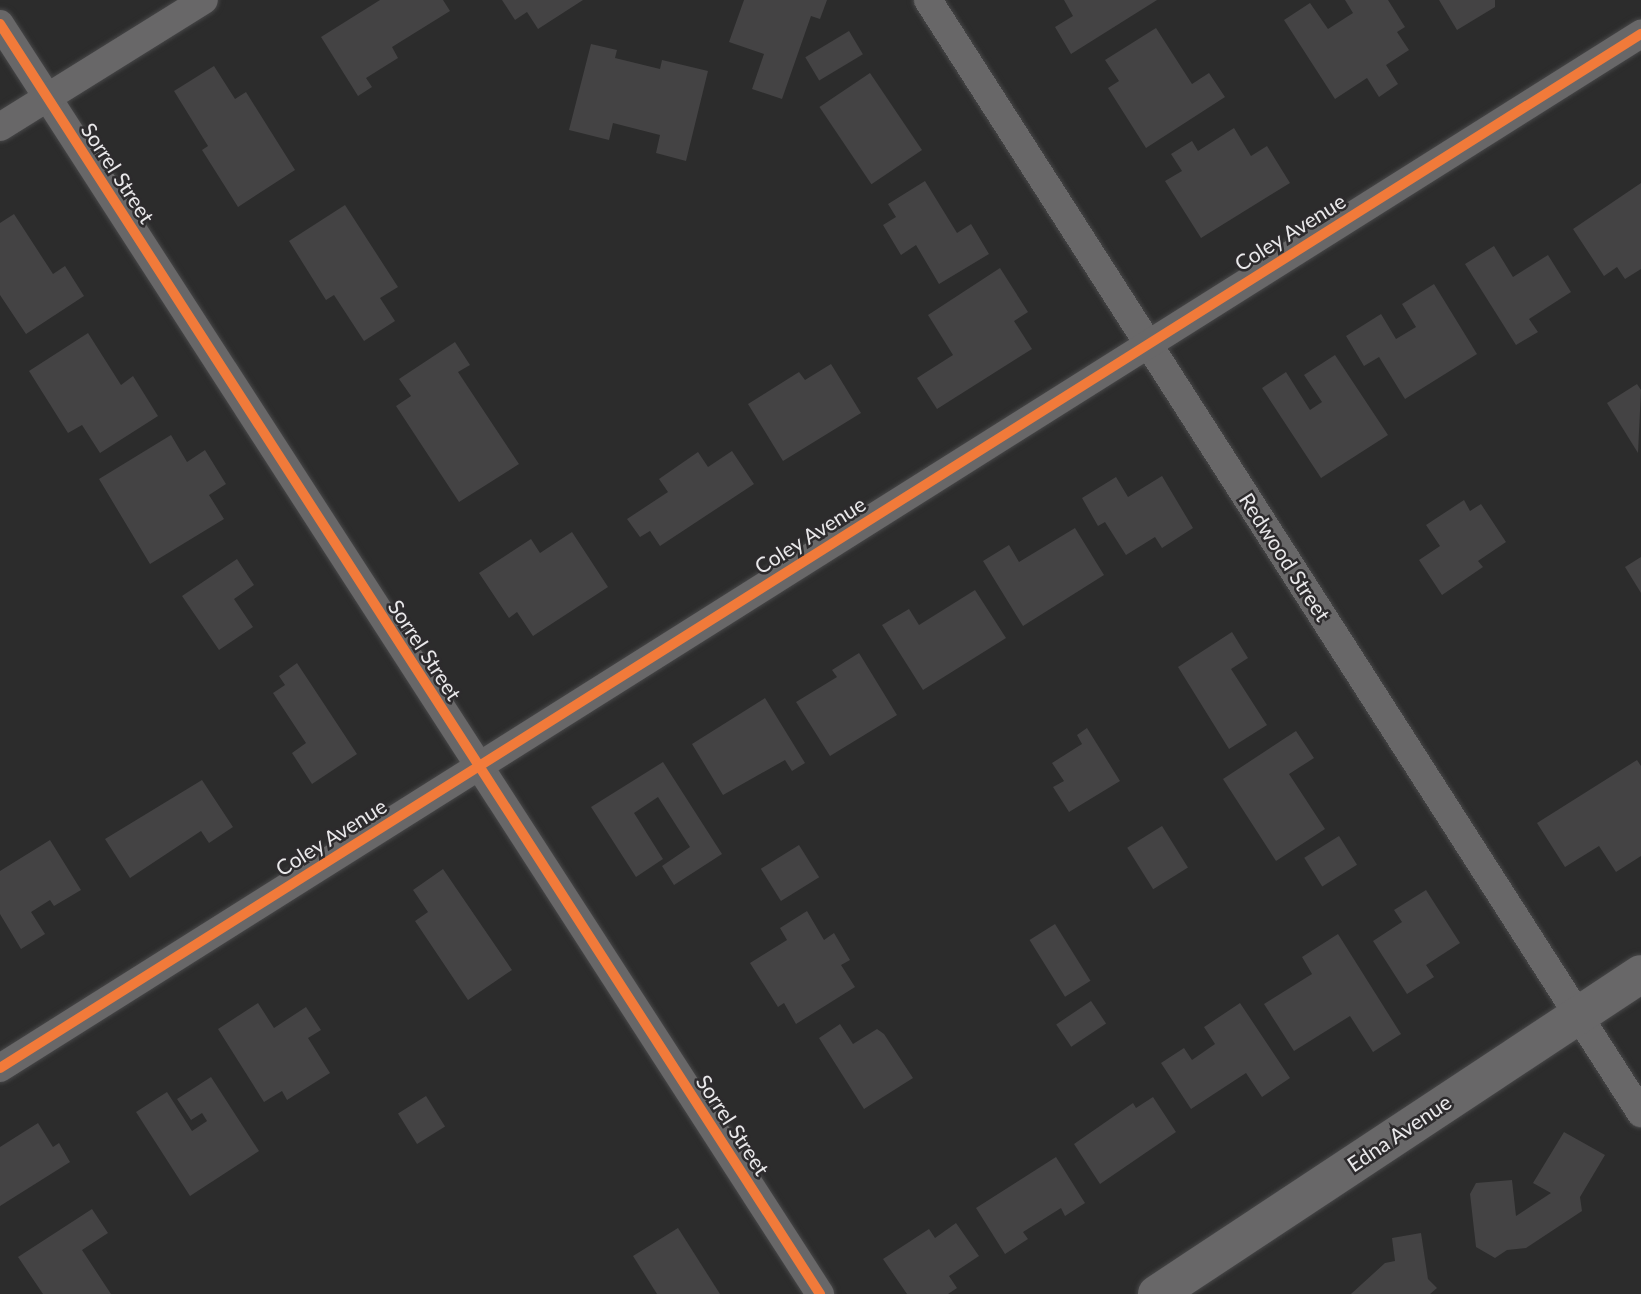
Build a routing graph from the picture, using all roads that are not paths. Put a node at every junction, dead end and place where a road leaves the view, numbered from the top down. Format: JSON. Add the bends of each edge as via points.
{"nodes":[{"id":1,"x":204,"y":0,"type":"edge"},
{"id":2,"x":928,"y":0,"type":"edge"},
{"id":3,"x":0,"y":24,"type":"edge"},
{"id":4,"x":1641,"y":34,"type":"edge"},
{"id":5,"x":47,"y":98,"type":"junction"},
{"id":6,"x":0,"y":127,"type":"edge"},
{"id":7,"x":1149,"y":344,"type":"junction"},
{"id":8,"x":478,"y":768,"type":"junction"},
{"id":9,"x":1641,"y":974,"type":"edge"},
{"id":10,"x":1578,"y":1014,"type":"junction"},
{"id":11,"x":0,"y":1068,"type":"edge"},
{"id":12,"x":1641,"y":1114,"type":"edge"},
{"id":13,"x":820,"y":1294,"type":"edge"},
{"id":14,"x":1157,"y":1294,"type":"edge"}],
"edges":[{"from":1,"to":5,"type":"street"},
{"from":2,"to":7,"type":"street","name":"Redwood Street"},
{"from":3,"to":5,"type":"street","name":"Sorrel Street"},
{"from":4,"to":7,"type":"street","name":"Coley Avenue"},
{"from":5,"to":6,"type":"street"},
{"from":5,"to":8,"type":"street","name":"Sorrel Street"},
{"from":7,"to":8,"type":"street","name":"Coley Avenue"},
{"from":7,"to":10,"type":"street","name":"Redwood Street"},
{"from":8,"to":11,"type":"street","name":"Coley Avenue"},
{"from":8,"to":13,"type":"street","name":"Sorrel Street"},
{"from":9,"to":10,"type":"street","name":"Edna Avenue"},
{"from":10,"to":12,"type":"street","name":"Redwood Street"},
{"from":10,"to":14,"type":"street","name":"Edna Avenue"}]}
